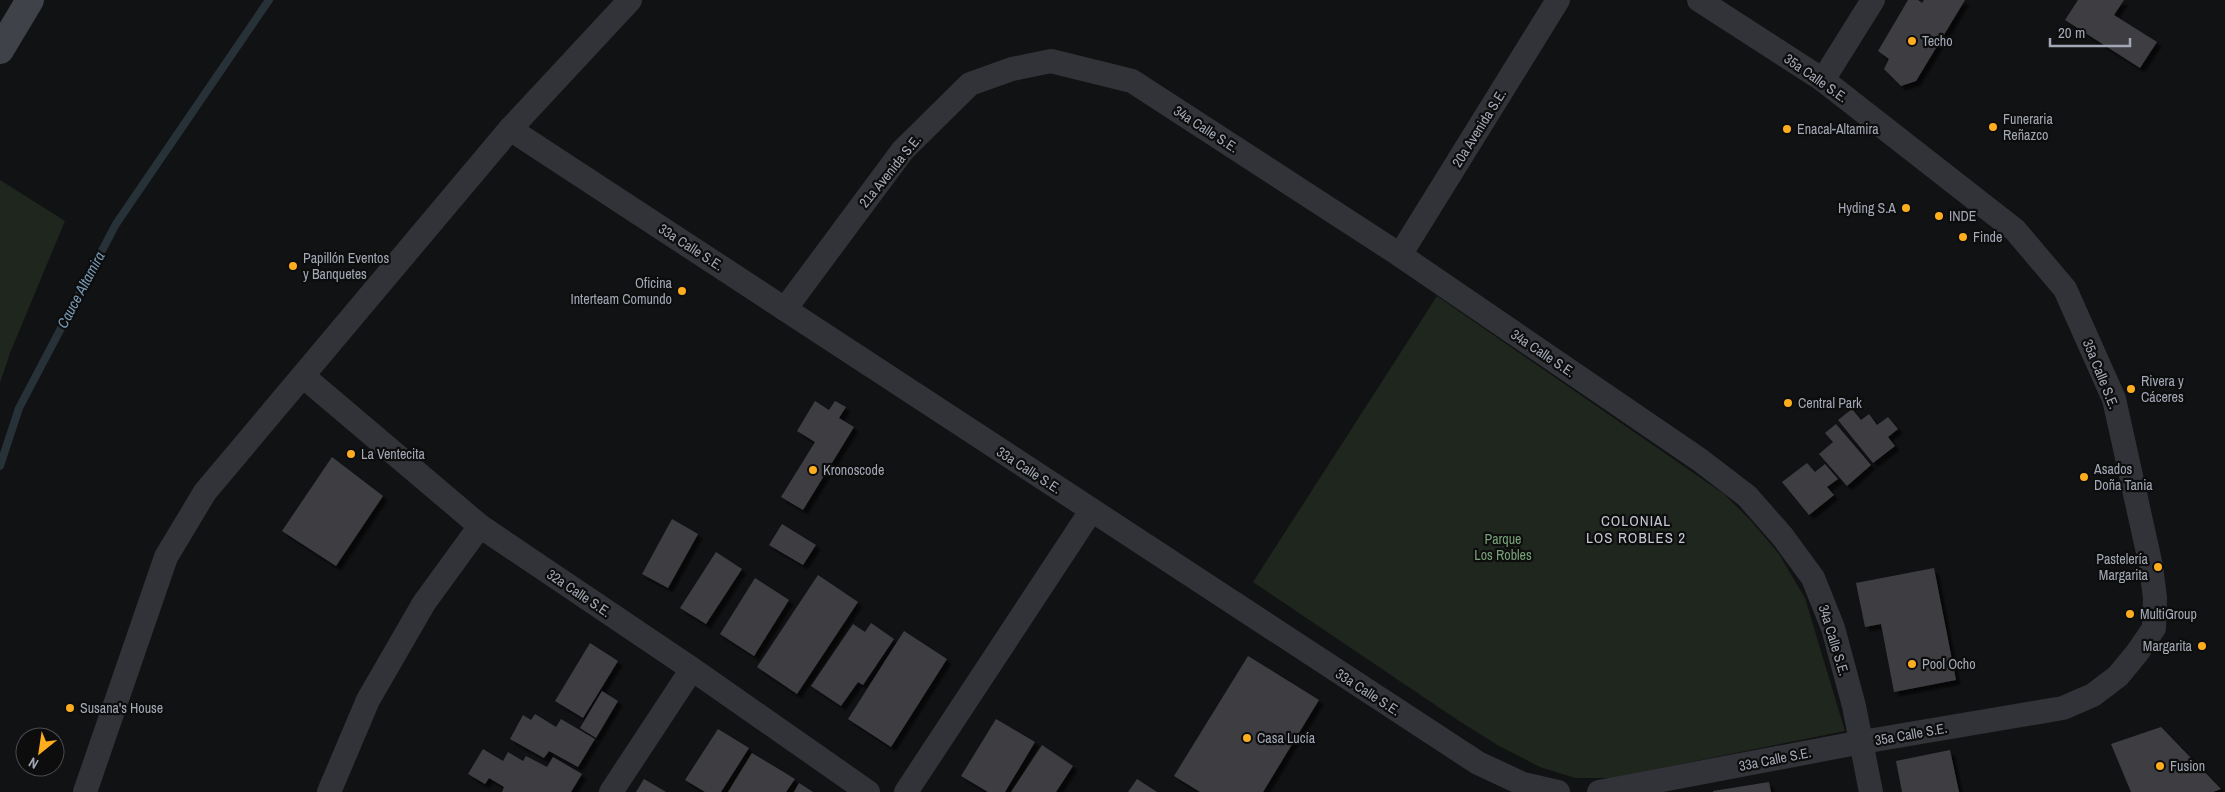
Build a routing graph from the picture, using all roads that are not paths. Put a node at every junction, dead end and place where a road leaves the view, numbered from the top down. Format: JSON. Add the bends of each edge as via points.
{"nodes":[{"id":1,"x":30,"y":0,"type":"edge"},
{"id":2,"x":630,"y":0,"type":"edge"},
{"id":3,"x":1558,"y":0,"type":"edge"},
{"id":4,"x":1699,"y":0,"type":"edge"},
{"id":5,"x":1873,"y":0,"type":"edge"},
{"id":6,"x":0,"y":50,"type":"edge"},
{"id":7,"x":1051,"y":61,"type":"joint"},
{"id":8,"x":1823,"y":80,"type":"junction"},
{"id":9,"x":510,"y":129,"type":"junction"},
{"id":10,"x":1400,"y":255,"type":"junction"},
{"id":11,"x":785,"y":309,"type":"junction"},
{"id":12,"x":303,"y":376,"type":"junction"},
{"id":13,"x":1091,"y":511,"type":"junction"},
{"id":14,"x":480,"y":526,"type":"junction"},
{"id":15,"x":692,"y":669,"type":"junction"},
{"id":16,"x":1862,"y":742,"type":"junction"},
{"id":17,"x":86,"y":792,"type":"edge"},
{"id":18,"x":329,"y":792,"type":"edge"},
{"id":19,"x":612,"y":792,"type":"edge"},
{"id":20,"x":868,"y":792,"type":"edge"},
{"id":21,"x":906,"y":792,"type":"edge"},
{"id":22,"x":1558,"y":792,"type":"edge"},
{"id":23,"x":1599,"y":792,"type":"edge"},
{"id":24,"x":1871,"y":792,"type":"edge"}],
"edges":[{"from":1,"to":6,"type":"street"},
{"from":2,"to":9,"type":"street"},
{"from":3,"to":10,"type":"street","name":"20a Avenida S.E."},
{"from":4,"to":8,"type":"street","name":"35a Calle S.E."},
{"from":5,"to":8,"type":"street"},
{"from":7,"to":10,"type":"street","name":"34a Calle S.E.","via":[[1132,81]]},
{"from":7,"to":11,"type":"street","name":"21a Avenida S.E.","via":[[970,84],[903,150]]},
{"from":8,"to":16,"type":"street","name":"35a Calle S.E.","via":[[2015,230],[2065,289],[2114,399],[2151,566],[2155,598],[2154,628],[2118,676],[2093,695],[2063,708]]},
{"from":9,"to":11,"type":"street","name":"33a Calle S.E."},
{"from":9,"to":12,"type":"street"},
{"from":10,"to":16,"type":"street","name":"34a Calle S.E.","via":[[1700,460],[1747,496],[1813,578],[1833,628]]},
{"from":11,"to":13,"type":"street","name":"33a Calle S.E."},
{"from":12,"to":14,"type":"street","name":"32a Calle S.E."},
{"from":12,"to":17,"type":"street","via":[[205,492],[166,557]]},
{"from":13,"to":21,"type":"street"},
{"from":13,"to":22,"type":"street","name":"33a Calle S.E.","via":[[1478,763],[1523,784]]},
{"from":14,"to":15,"type":"street","name":"32a Calle S.E."},
{"from":14,"to":18,"type":"street","via":[[424,603],[368,700]]},
{"from":15,"to":19,"type":"street"},
{"from":15,"to":20,"type":"street","name":"32a Calle S.E."},
{"from":16,"to":23,"type":"street","name":"33a Calle S.E."},
{"from":16,"to":24,"type":"street","name":"34a Calle S.E."}]}
